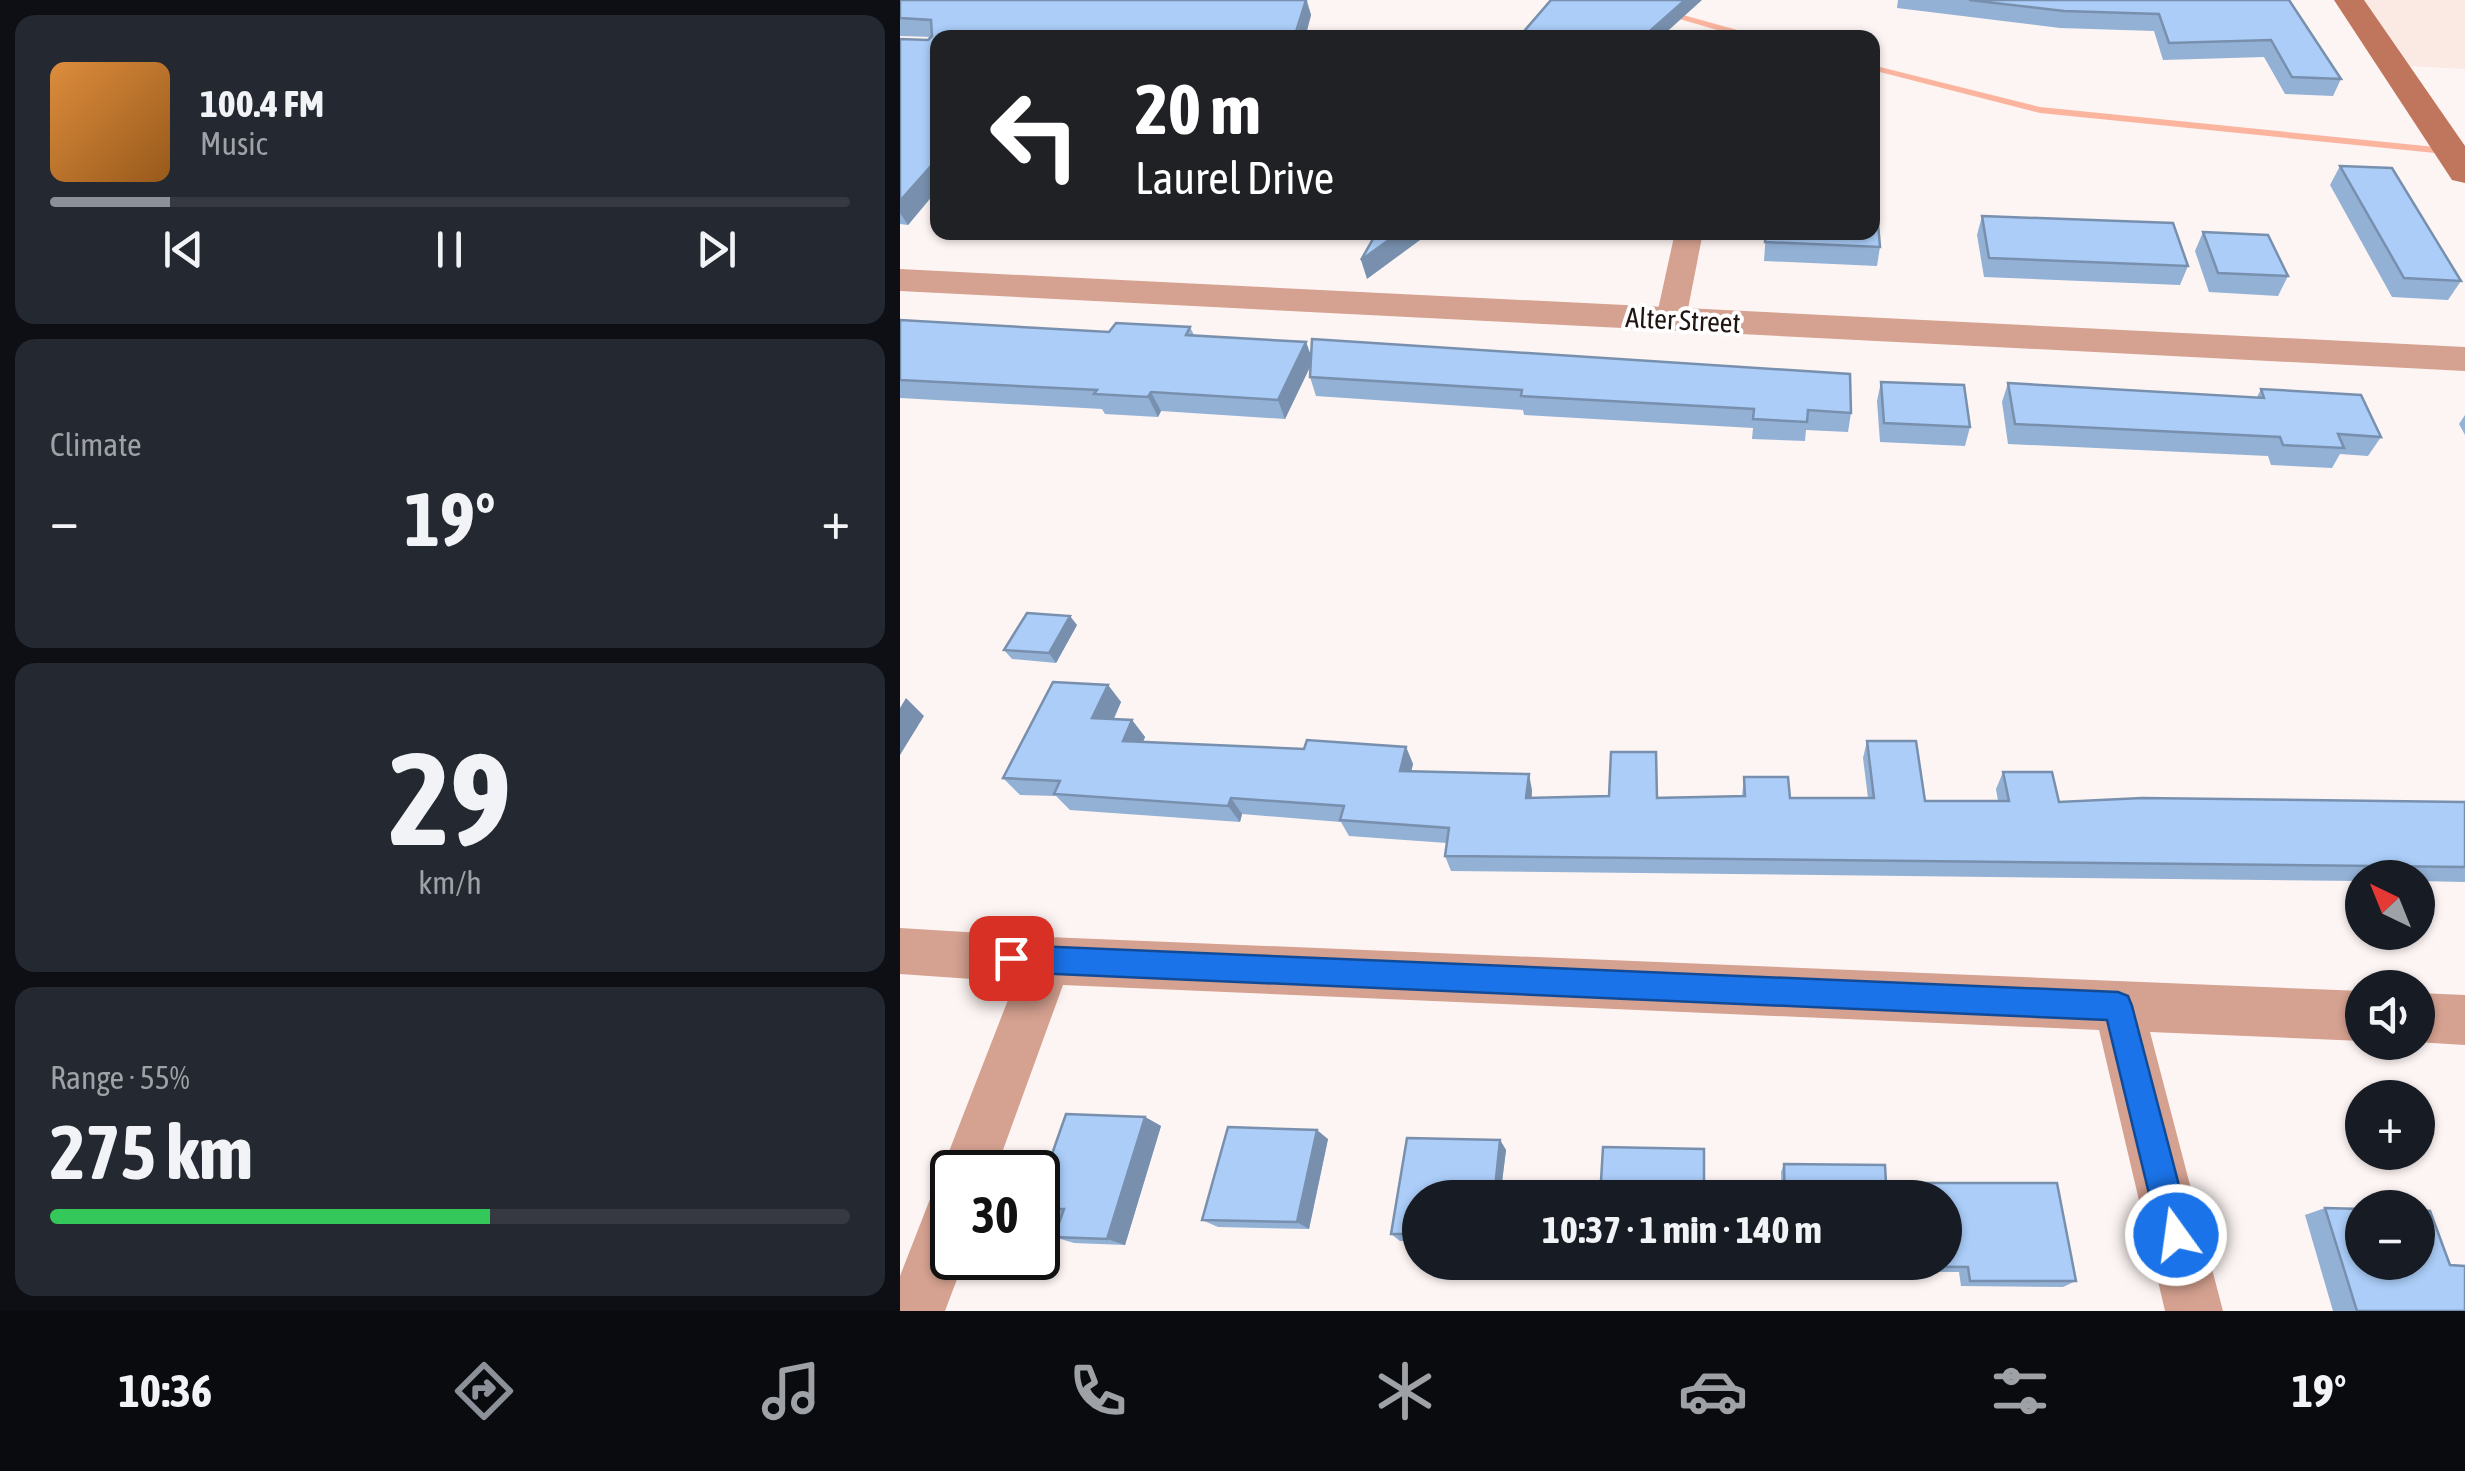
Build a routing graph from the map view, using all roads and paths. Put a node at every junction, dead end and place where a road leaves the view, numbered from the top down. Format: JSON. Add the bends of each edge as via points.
{"nodes":[{"id":1,"x":2349,"y":0,"type":"edge"},
{"id":2,"x":2465,"y":172,"type":"edge"},
{"id":3,"x":1687,"y":240,"type":"edge"},
{"id":4,"x":900,"y":280,"type":"edge"},
{"id":5,"x":1671,"y":319,"type":"junction"},
{"id":6,"x":2465,"y":360,"type":"edge"},
{"id":7,"x":900,"y":951,"type":"edge"},
{"id":8,"x":1048,"y":961,"type":"junction"},
{"id":9,"x":2118,"y":1006,"type":"junction"},
{"id":10,"x":2345,"y":1015,"type":"edge"},
{"id":11,"x":2435,"y":1019,"type":"edge"},
{"id":12,"x":2465,"y":1020,"type":"edge"},
{"id":13,"x":976,"y":1150,"type":"edge"},
{"id":14,"x":930,"y":1273,"type":"edge"},
{"id":15,"x":916,"y":1311,"type":"edge"},
{"id":16,"x":2194,"y":1311,"type":"edge"}],
"edges":[{"from":1,"to":2,"type":"main road"},
{"from":3,"to":5,"type":"street"},
{"from":4,"to":5,"type":"street","name":"Alter Street"},
{"from":5,"to":6,"type":"street","name":"Alter Street"},
{"from":7,"to":8,"type":"street"},
{"from":8,"to":9,"type":"street"},
{"from":8,"to":13,"type":"street"},
{"from":9,"to":10,"type":"street"},
{"from":9,"to":16,"type":"street"},
{"from":11,"to":12,"type":"street"},
{"from":14,"to":15,"type":"street"}]}
